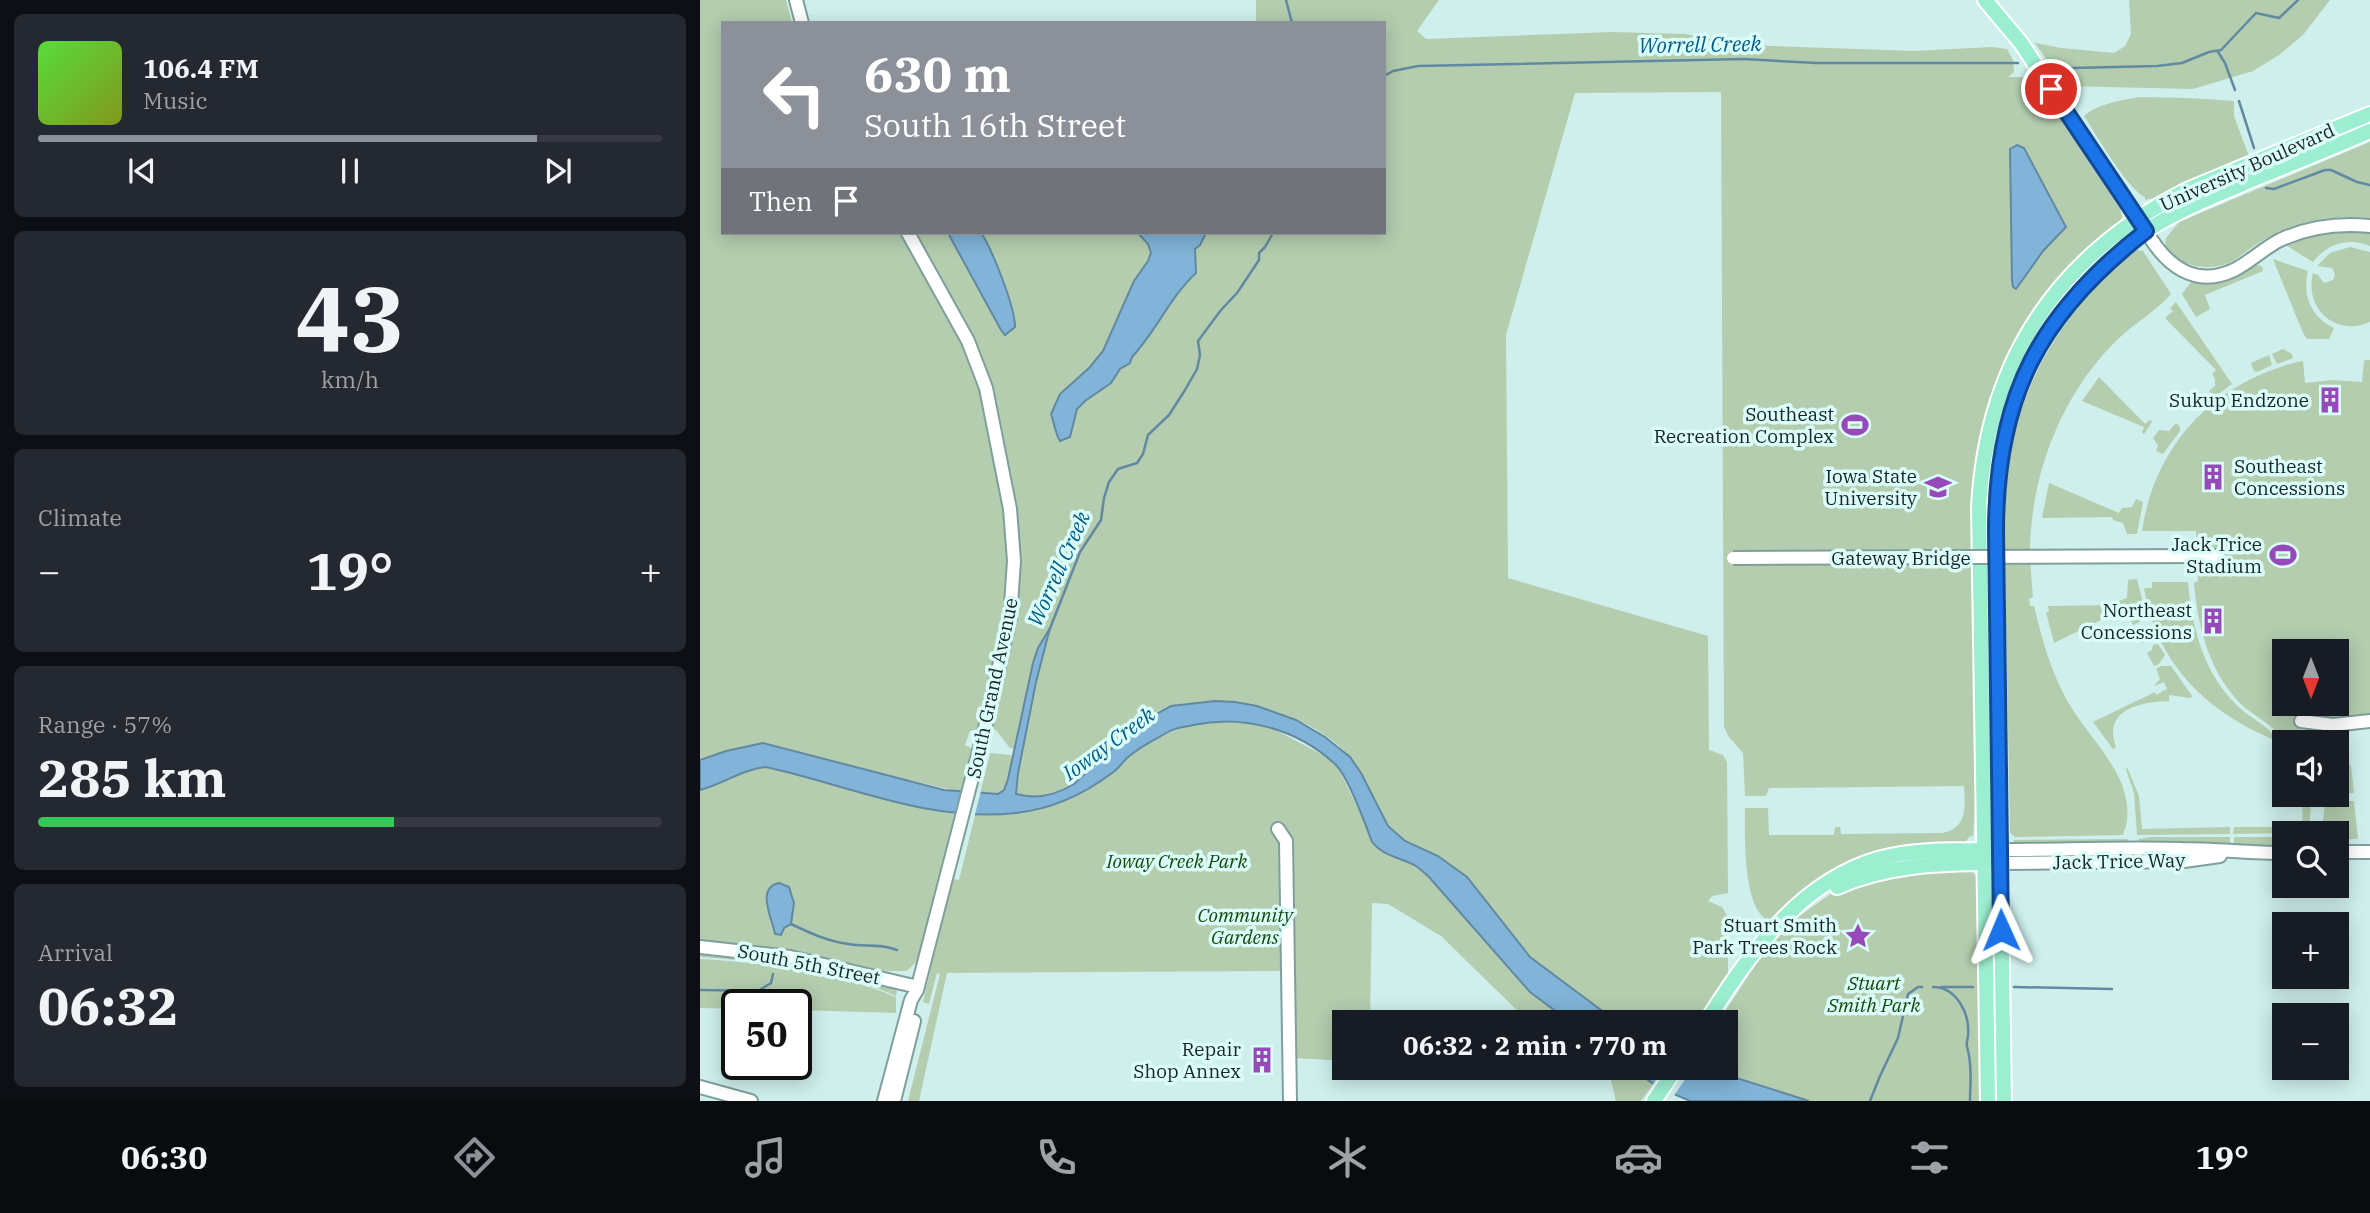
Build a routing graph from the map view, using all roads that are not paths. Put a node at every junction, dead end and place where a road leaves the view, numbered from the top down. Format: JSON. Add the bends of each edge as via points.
{"nodes":[{"id":1,"x":796,"y":0,"type":"edge"},
{"id":2,"x":1985,"y":0,"type":"edge"},
{"id":3,"x":801,"y":21,"type":"edge"},
{"id":4,"x":2370,"y":114,"type":"edge"},
{"id":5,"x":2370,"y":131,"type":"edge"},
{"id":6,"x":2137,"y":218,"type":"junction"},
{"id":7,"x":2370,"y":226,"type":"edge"},
{"id":8,"x":2146,"y":231,"type":"junction"},
{"id":9,"x":909,"y":235,"type":"edge"},
{"id":10,"x":2218,"y":556,"type":"dead end"},
{"id":11,"x":1727,"y":558,"type":"dead end"},
{"id":12,"x":2301,"y":721,"type":"dead end"},
{"id":13,"x":2370,"y":721,"type":"edge"},
{"id":14,"x":1278,"y":829,"type":"dead end"},
{"id":15,"x":2349,"y":852,"type":"edge"},
{"id":16,"x":2370,"y":852,"type":"edge"},
{"id":17,"x":2272,"y":853,"type":"edge"},
{"id":18,"x":1983,"y":856,"type":"junction"},
{"id":19,"x":2000,"y":856,"type":"junction"},
{"id":20,"x":700,"y":947,"type":"edge"},
{"id":21,"x":918,"y":988,"type":"junction"},
{"id":22,"x":1714,"y":1010,"type":"edge"},
{"id":23,"x":1668,"y":1080,"type":"edge"},
{"id":24,"x":700,"y":1087,"type":"edge"},
{"id":25,"x":751,"y":1101,"type":"edge"},
{"id":26,"x":884,"y":1101,"type":"edge"},
{"id":27,"x":894,"y":1101,"type":"edge"},
{"id":28,"x":1290,"y":1101,"type":"edge"},
{"id":29,"x":1654,"y":1101,"type":"edge"},
{"id":30,"x":1988,"y":1101,"type":"edge"},
{"id":31,"x":2004,"y":1101,"type":"edge"}],
"edges":[{"from":1,"to":3,"type":"street"},
{"from":2,"to":6,"type":"main road","via":[[2013,33]]},
{"from":4,"to":6,"type":"main road","name":"University Boulevard","via":[[2188,190]]},
{"from":5,"to":8,"type":"main road","name":"University Boulevard","via":[[2195,204]]},
{"from":6,"to":8,"type":"main road"},
{"from":6,"to":18,"type":"main road","name":"University Boulevard","via":[[2066,280],[2029,330],[2010,366],[1989,427],[1979,507]]},
{"from":7,"to":8,"type":"street","via":[[2340,225],[2301,232],[2232,271],[2213,276],[2176,268]]},
{"from":8,"to":19,"type":"main road","name":"University Boulevard","via":[[2106,263],[2060,313],[2026,372],[2005,431],[1996,480]]},
{"from":9,"to":21,"type":"street","name":"South Grand Avenue","via":[[968,341],[986,388],[1010,509],[1014,561],[1012,602],[984,734]]},
{"from":10,"to":11,"type":"street","name":"Gateway Bridge","bridge":true},
{"from":12,"to":13,"type":"street","via":[[2339,725]]},
{"from":14,"to":28,"type":"street","via":[[1286,841]]},
{"from":15,"to":16,"type":"street"},
{"from":17,"to":19,"type":"street","name":"Jack Trice Way","via":[[2184,849]]},
{"from":18,"to":19,"type":"main road"},
{"from":18,"to":22,"type":"main road","via":[[1865,877],[1787,915]]},
{"from":18,"to":30,"type":"main road","name":"University Boulevard"},
{"from":19,"to":31,"type":"main road","name":"University Boulevard"},
{"from":20,"to":21,"type":"street","name":"South 5th Street","via":[[802,959]]},
{"from":21,"to":26,"type":"street","name":"South Grand Avenue"},
{"from":21,"to":27,"type":"street","name":"South Grand Avenue"},
{"from":23,"to":29,"type":"main road"},
{"from":24,"to":25,"type":"street"}]}
